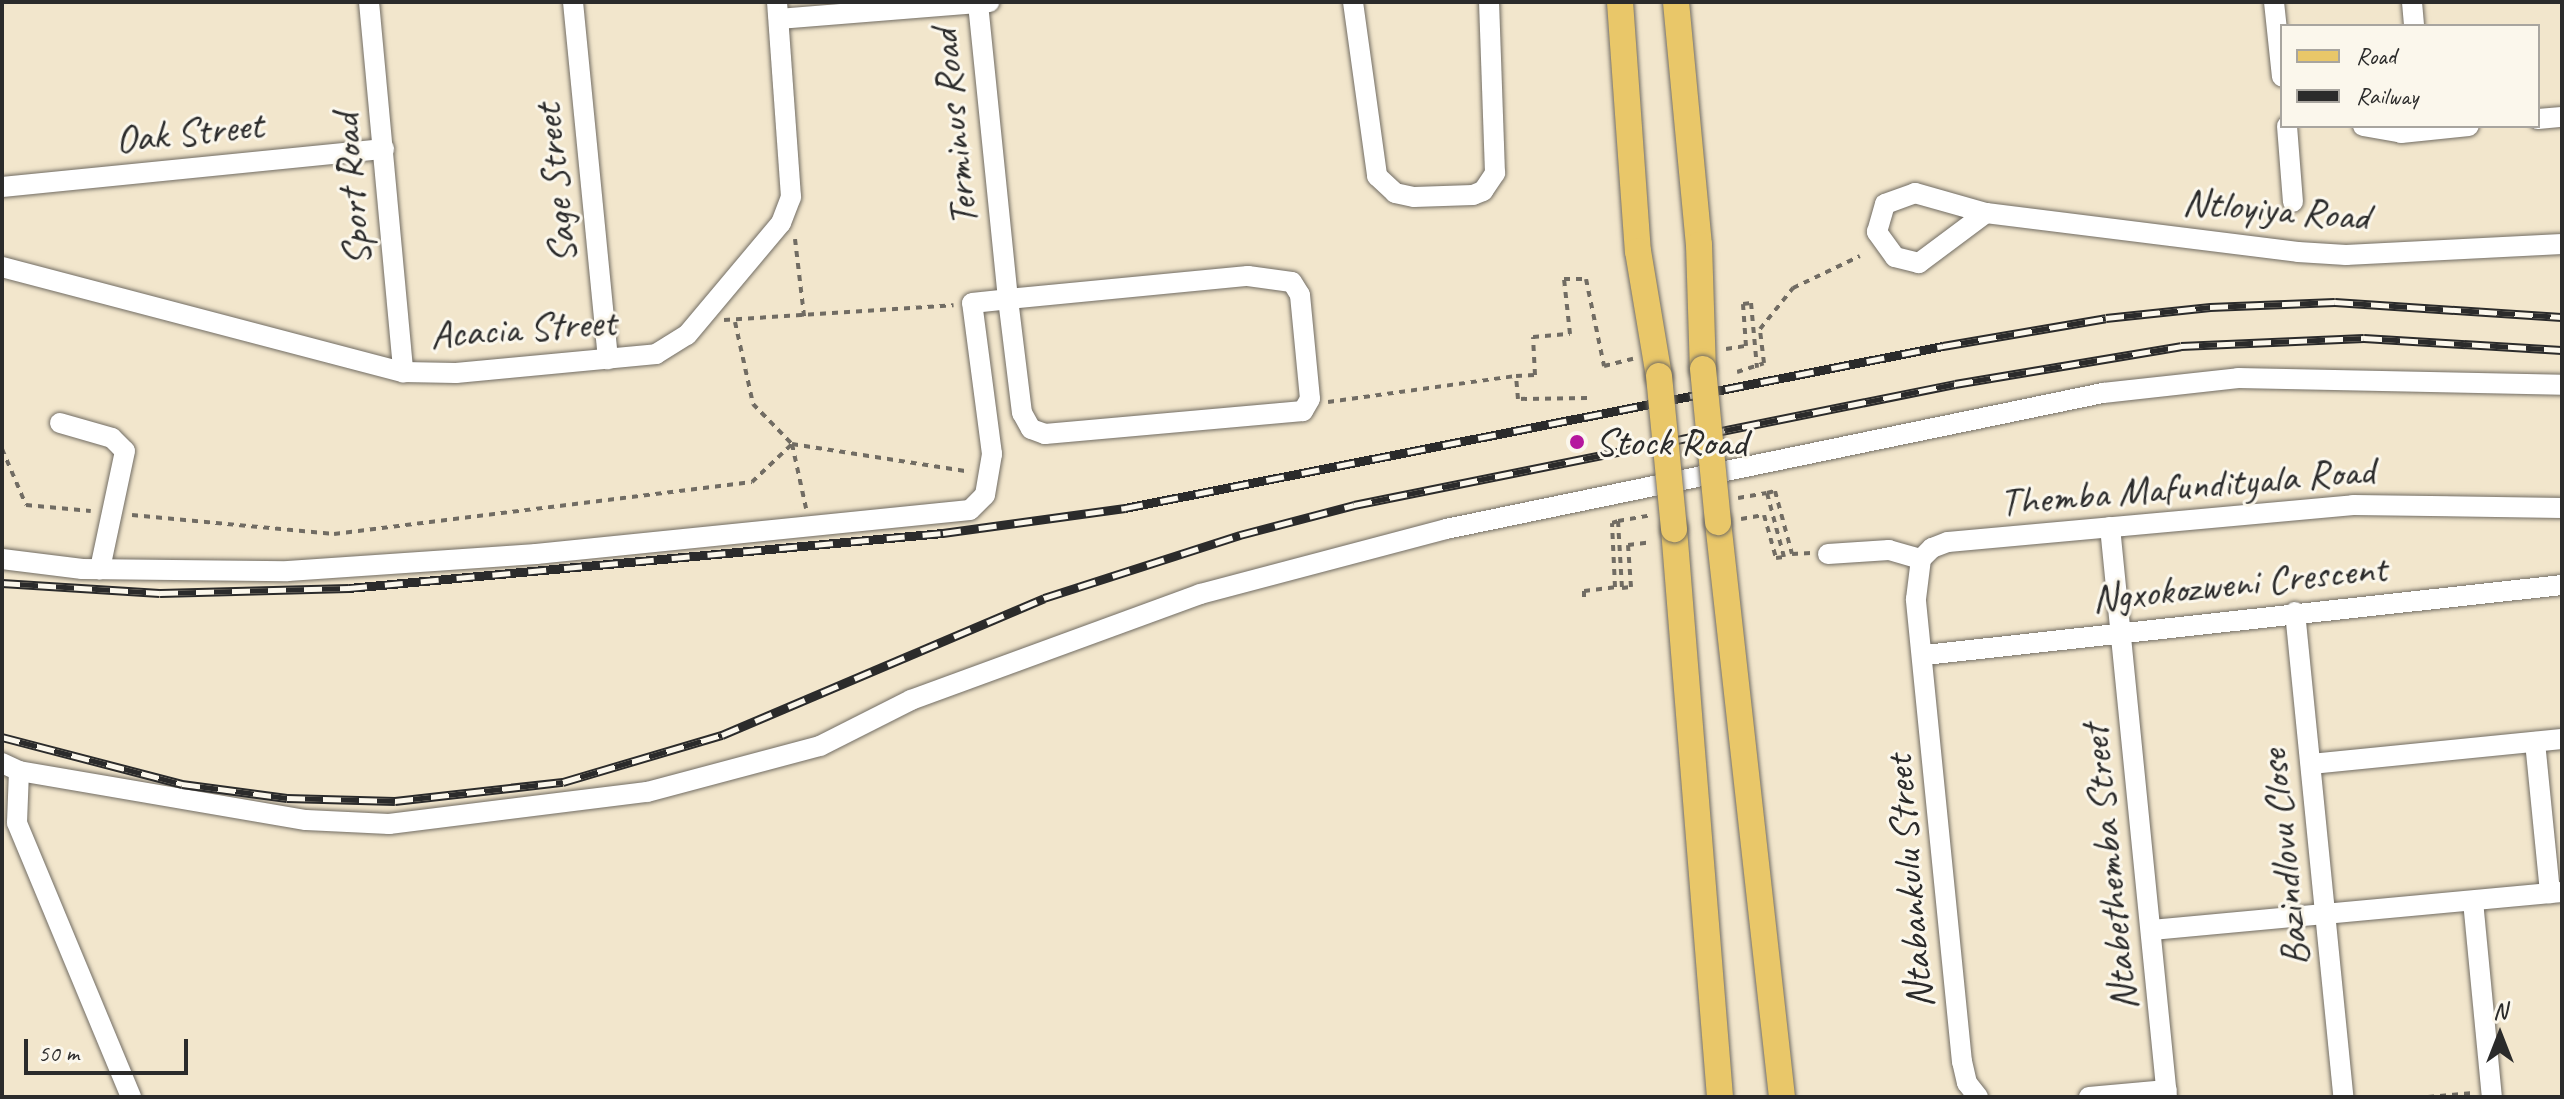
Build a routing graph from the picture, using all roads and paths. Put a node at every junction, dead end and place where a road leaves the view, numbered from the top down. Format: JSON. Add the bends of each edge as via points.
{"nodes":[{"id":1,"x":369,"y":2,"type":"edge"},
{"id":2,"x":573,"y":2,"type":"edge"},
{"id":3,"x":982,"y":2,"type":"edge"},
{"id":4,"x":1353,"y":2,"type":"edge"},
{"id":5,"x":1489,"y":2,"type":"edge"},
{"id":6,"x":1620,"y":2,"type":"edge"},
{"id":7,"x":1676,"y":2,"type":"edge"},
{"id":8,"x":2274,"y":2,"type":"edge"},
{"id":9,"x":2412,"y":2,"type":"edge"},
{"id":10,"x":778,"y":11,"type":"edge"},
{"id":11,"x":2414,"y":24,"type":"edge"},
{"id":12,"x":2280,"y":58,"type":"edge"},
{"id":13,"x":2562,"y":117,"type":"edge"},
{"id":14,"x":2540,"y":119,"type":"edge"},
{"id":15,"x":2287,"y":128,"type":"edge"},
{"id":16,"x":2374,"y":128,"type":"edge"},
{"id":17,"x":2450,"y":128,"type":"edge"},
{"id":18,"x":384,"y":149,"type":"junction"},
{"id":19,"x":2,"y":187,"type":"edge"},
{"id":20,"x":791,"y":197,"type":"junction"},
{"id":21,"x":2293,"y":202,"type":"dead end"},
{"id":22,"x":1986,"y":213,"type":"junction"},
{"id":23,"x":2562,"y":244,"type":"edge"},
{"id":24,"x":1860,"y":256,"type":"dead end"},
{"id":25,"x":2,"y":267,"type":"edge"},
{"id":26,"x":1008,"y":299,"type":"junction"},
{"id":27,"x":972,"y":303,"type":"junction"},
{"id":28,"x":804,"y":316,"type":"junction"},
{"id":29,"x":1724,"y":349,"type":"dead end"},
{"id":30,"x":608,"y":359,"type":"junction"},
{"id":31,"x":1636,"y":359,"type":"dead end"},
{"id":32,"x":1757,"y":369,"type":"junction"},
{"id":33,"x":403,"y":372,"type":"junction"},
{"id":34,"x":1737,"y":372,"type":"dead end"},
{"id":35,"x":1516,"y":376,"type":"junction"},
{"id":36,"x":2562,"y":385,"type":"edge"},
{"id":37,"x":1587,"y":398,"type":"dead end"},
{"id":38,"x":1323,"y":402,"type":"dead end"},
{"id":39,"x":60,"y":423,"type":"dead end"},
{"id":40,"x":792,"y":444,"type":"junction"},
{"id":41,"x":2,"y":449,"type":"edge"},
{"id":42,"x":987,"y":486,"type":"junction"},
{"id":43,"x":1767,"y":493,"type":"junction"},
{"id":44,"x":1752,"y":495,"type":"dead end"},
{"id":45,"x":2562,"y":508,"type":"edge"},
{"id":46,"x":111,"y":513,"type":"junction"},
{"id":47,"x":1730,"y":520,"type":"junction"},
{"id":48,"x":809,"y":526,"type":"junction"},
{"id":49,"x":2110,"y":527,"type":"junction"},
{"id":50,"x":1663,"y":536,"type":"junction"},
{"id":51,"x":1804,"y":552,"type":"dead end"},
{"id":52,"x":1828,"y":554,"type":"dead end"},
{"id":53,"x":2,"y":559,"type":"edge"},
{"id":54,"x":1921,"y":559,"type":"junction"},
{"id":55,"x":100,"y":569,"type":"junction"},
{"id":56,"x":2562,"y":585,"type":"edge"},
{"id":57,"x":1584,"y":597,"type":"dead end"},
{"id":58,"x":2295,"y":612,"type":"junction"},
{"id":59,"x":2121,"y":631,"type":"junction"},
{"id":60,"x":1925,"y":655,"type":"junction"},
{"id":61,"x":2562,"y":739,"type":"edge"},
{"id":62,"x":2535,"y":742,"type":"junction"},
{"id":63,"x":2311,"y":764,"type":"junction"},
{"id":64,"x":11,"y":767,"type":"edge"},
{"id":65,"x":2556,"y":893,"type":"edge"},
{"id":66,"x":2473,"y":901,"type":"junction"},
{"id":67,"x":2325,"y":914,"type":"junction"},
{"id":68,"x":2151,"y":930,"type":"junction"},
{"id":69,"x":2167,"y":1093,"type":"edge"},
{"id":70,"x":2492,"y":1094,"type":"edge"},
{"id":71,"x":131,"y":1097,"type":"edge"},
{"id":72,"x":1720,"y":1097,"type":"edge"},
{"id":73,"x":1782,"y":1097,"type":"edge"},
{"id":74,"x":1978,"y":1097,"type":"edge"},
{"id":75,"x":2089,"y":1097,"type":"edge"},
{"id":76,"x":2343,"y":1097,"type":"edge"},
{"id":77,"x":2428,"y":1097,"type":"edge"}],
"edges":[{"from":1,"to":18,"type":"street","name":"Sport Road"},
{"from":2,"to":30,"type":"street","name":"Sage Street"},
{"from":3,"to":10,"type":"street"},
{"from":3,"to":26,"type":"street","name":"Terminus Road"},
{"from":4,"to":5,"type":"street","via":[[1377,176],[1395,193],[1414,197],[1473,195],[1483,191],[1495,173]]},
{"from":6,"to":50,"type":"main road","bridge":true,"via":[[1638,251],[1659,376]]},
{"from":7,"to":47,"type":"main road","bridge":true,"via":[[1699,245],[1703,369]]},
{"from":8,"to":12,"type":"street"},
{"from":9,"to":11,"type":"street"},
{"from":10,"to":20,"type":"street"},
{"from":13,"to":14,"type":"street"},
{"from":15,"to":21,"type":"street"},
{"from":16,"to":17,"type":"street","via":[[2401,133]]},
{"from":18,"to":19,"type":"street","name":"Oak Street"},
{"from":18,"to":33,"type":"street","name":"Sport Road"},
{"from":20,"to":28,"type":"path"},
{"from":20,"to":30,"type":"street","name":"Acacia Street","via":[[781,223],[687,335],[656,354]]},
{"from":22,"to":22,"type":"street","name":"Ntloyiya Road","via":[[1919,263],[1895,257],[1877,232],[1885,204],[1903,193]]},
{"from":22,"to":23,"type":"street","name":"Ntloyiya Road","via":[[2346,255]]},
{"from":24,"to":32,"type":"path","via":[[1793,288],[1775,306],[1760,329],[1764,363]]},
{"from":25,"to":33,"type":"street","name":"Acacia Street"},
{"from":26,"to":26,"type":"street","via":[[1022,413],[1038,433],[1303,411],[1310,403],[1300,295],[1292,282],[1248,276]]},
{"from":26,"to":27,"type":"street"},
{"from":27,"to":28,"type":"path"},
{"from":27,"to":42,"type":"street","via":[[992,454]]},
{"from":28,"to":40,"type":"path","via":[[735,322],[753,404]]},
{"from":29,"to":32,"type":"path","via":[[1746,346],[1743,304],[1751,303]]},
{"from":30,"to":33,"type":"street","name":"Acacia Street","via":[[456,373]]},
{"from":31,"to":35,"type":"path","via":[[1604,366],[1586,279],[1564,279],[1570,334],[1533,337],[1535,375]]},
{"from":32,"to":34,"type":"path"},
{"from":35,"to":37,"type":"path","via":[[1518,399]]},
{"from":35,"to":38,"type":"path"},
{"from":36,"to":64,"type":"street","via":[[2238,378],[2103,393],[1446,529],[1200,594],[911,700],[820,746],[647,792],[389,824],[306,820]]},
{"from":39,"to":46,"type":"street","via":[[112,438],[123,447]]},
{"from":40,"to":42,"type":"path","via":[[970,472]]},
{"from":40,"to":46,"type":"path","via":[[752,482],[334,534]]},
{"from":40,"to":48,"type":"path"},
{"from":41,"to":46,"type":"path","via":[[26,505]]},
{"from":42,"to":48,"type":"street","via":[[982,501],[970,510]]},
{"from":43,"to":44,"type":"path"},
{"from":43,"to":47,"type":"path","via":[[1784,557],[1776,558],[1764,515]]},
{"from":43,"to":51,"type":"path","via":[[1775,491],[1792,554]]},
{"from":45,"to":49,"type":"street","name":"Themba Mafundityala Road","via":[[2353,505]]},
{"from":46,"to":55,"type":"street"},
{"from":47,"to":73,"type":"main road"},
{"from":48,"to":55,"type":"street","via":[[536,554],[288,571]]},
{"from":49,"to":54,"type":"street","name":"Themba Mafundityala Road","via":[[1948,542]]},
{"from":49,"to":59,"type":"street","name":"Ntabethemba Street"},
{"from":50,"to":57,"type":"path","via":[[1628,545],[1631,587],[1622,588],[1618,521],[1612,523],[1615,587],[1584,591]]},
{"from":50,"to":72,"type":"main road"},
{"from":52,"to":54,"type":"street","via":[[1889,550]]},
{"from":53,"to":55,"type":"street"},
{"from":54,"to":60,"type":"street","via":[[1916,599]]},
{"from":56,"to":58,"type":"street","name":"Ngxokozweni Crescent"},
{"from":58,"to":59,"type":"street","name":"Ngxokozweni Crescent"},
{"from":58,"to":63,"type":"street","name":"Bazindlovu Close"},
{"from":59,"to":60,"type":"street","name":"Ngxokozweni Crescent"},
{"from":59,"to":68,"type":"street","name":"Ntabethemba Street"},
{"from":60,"to":74,"type":"street","name":"Ntabankulu Street","via":[[1962,1062],[1967,1083]]},
{"from":61,"to":62,"type":"street"},
{"from":62,"to":63,"type":"street"},
{"from":62,"to":65,"type":"street"},
{"from":63,"to":67,"type":"street","name":"Bazindlovu Close"},
{"from":64,"to":71,"type":"street","via":[[17,823]]},
{"from":65,"to":66,"type":"street"},
{"from":66,"to":67,"type":"street"},
{"from":66,"to":70,"type":"street"},
{"from":67,"to":68,"type":"street"},
{"from":67,"to":76,"type":"street","name":"Bazindlovu Close"},
{"from":68,"to":69,"type":"street","name":"Ntabethemba Street"},
{"from":69,"to":75,"type":"street"},
{"from":70,"to":77,"type":"path"}]}
